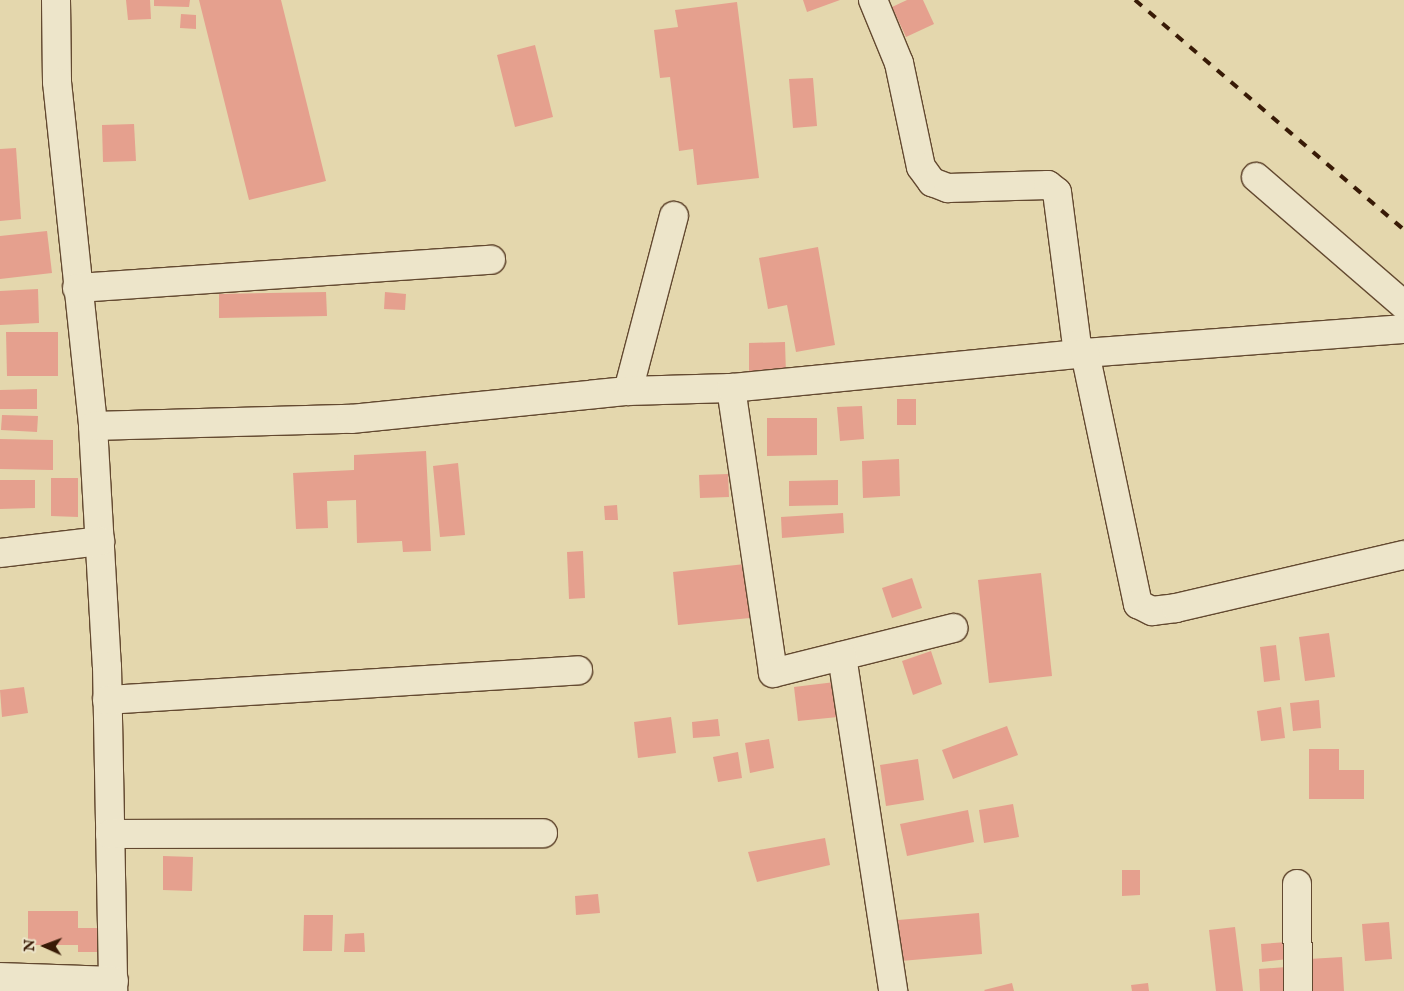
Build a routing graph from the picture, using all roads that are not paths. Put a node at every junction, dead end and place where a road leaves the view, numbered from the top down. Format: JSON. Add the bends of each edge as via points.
{"nodes":[{"id":1,"x":56,"y":0,"type":"edge"},
{"id":2,"x":873,"y":0,"type":"edge"},
{"id":3,"x":1256,"y":177,"type":"dead end"},
{"id":4,"x":674,"y":216,"type":"dead end"},
{"id":5,"x":491,"y":260,"type":"dead end"},
{"id":6,"x":77,"y":288,"type":"junction"},
{"id":7,"x":1404,"y":305,"type":"edge"},
{"id":8,"x":1404,"y":329,"type":"edge"},
{"id":9,"x":1085,"y":353,"type":"junction"},
{"id":10,"x":731,"y":388,"type":"junction"},
{"id":11,"x":628,"y":392,"type":"junction"},
{"id":12,"x":93,"y":426,"type":"junction"},
{"id":13,"x":100,"y":540,"type":"junction"},
{"id":14,"x":0,"y":553,"type":"edge"},
{"id":15,"x":1404,"y":555,"type":"edge"},
{"id":16,"x":953,"y":628,"type":"dead end"},
{"id":17,"x":842,"y":656,"type":"junction"},
{"id":18,"x":578,"y":670,"type":"dead end"},
{"id":19,"x":107,"y":700,"type":"junction"},
{"id":20,"x":543,"y":833,"type":"dead end"},
{"id":21,"x":110,"y":834,"type":"junction"},
{"id":22,"x":1297,"y":884,"type":"dead end"},
{"id":23,"x":0,"y":977,"type":"edge"},
{"id":24,"x":113,"y":986,"type":"edge"},
{"id":25,"x":893,"y":991,"type":"edge"},
{"id":26,"x":1298,"y":991,"type":"edge"}],
"edges":[{"from":1,"to":6,"type":"street","via":[[57,82]]},
{"from":2,"to":9,"type":"street","via":[[898,63],[921,167],[932,182],[948,188],[1048,185],[1057,192],[1077,345]]},
{"from":3,"to":7,"type":"street"},
{"from":4,"to":11,"type":"street"},
{"from":5,"to":6,"type":"street"},
{"from":6,"to":12,"type":"street"},
{"from":8,"to":9,"type":"street"},
{"from":9,"to":10,"type":"street"},
{"from":9,"to":15,"type":"street","via":[[1138,604],[1152,611],[1176,608]]},
{"from":10,"to":11,"type":"street"},
{"from":10,"to":17,"type":"street","via":[[773,673]]},
{"from":11,"to":12,"type":"street","via":[[351,419]]},
{"from":12,"to":13,"type":"street"},
{"from":13,"to":14,"type":"street"},
{"from":13,"to":19,"type":"street"},
{"from":16,"to":17,"type":"street"},
{"from":17,"to":25,"type":"street"},
{"from":18,"to":19,"type":"street"},
{"from":19,"to":21,"type":"street"},
{"from":20,"to":21,"type":"street"},
{"from":21,"to":24,"type":"street"},
{"from":22,"to":26,"type":"street"},
{"from":23,"to":24,"type":"street"}]}
